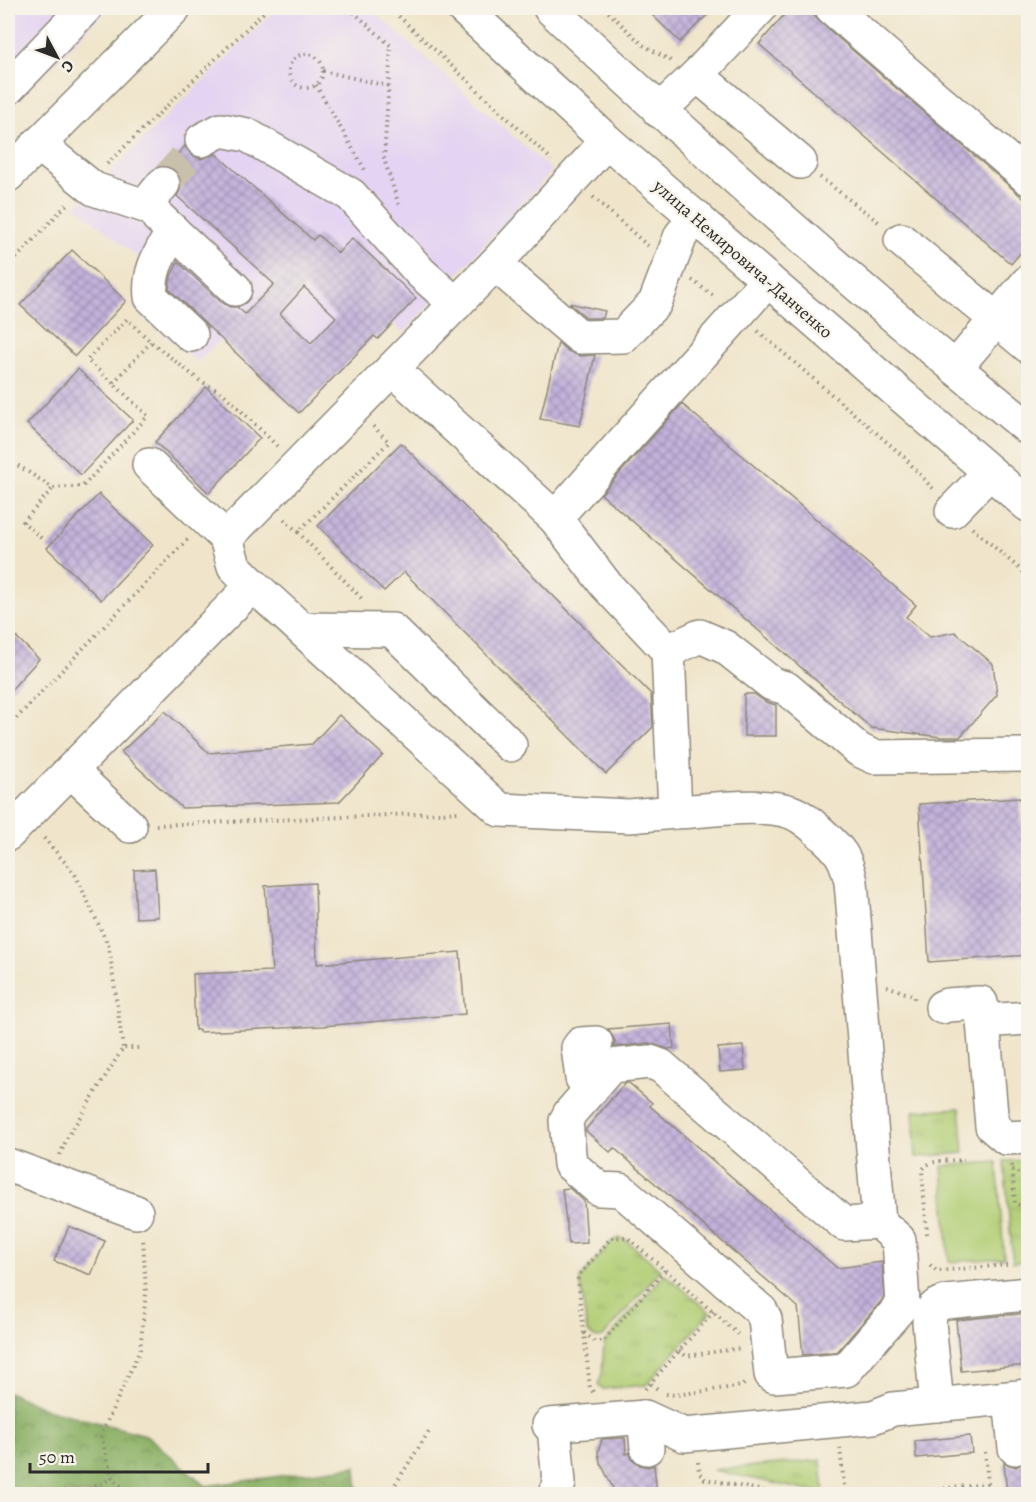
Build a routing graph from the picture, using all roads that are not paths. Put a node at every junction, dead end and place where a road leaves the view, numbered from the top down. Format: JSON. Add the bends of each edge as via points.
{"nodes":[{"id":1,"x":85,"y":8,"type":"edge"},
{"id":2,"x":174,"y":8,"type":"edge"},
{"id":3,"x":463,"y":8,"type":"edge"},
{"id":4,"x":550,"y":8,"type":"edge"},
{"id":5,"x":760,"y":8,"type":"edge"},
{"id":6,"x":832,"y":8,"type":"edge"},
{"id":7,"x":697,"y":75,"type":"junction"},
{"id":8,"x":8,"y":88,"type":"edge"},
{"id":9,"x":660,"y":111,"type":"junction"},
{"id":10,"x":202,"y":140,"type":"tunnel mouth"},
{"id":11,"x":607,"y":141,"type":"junction"},
{"id":12,"x":38,"y":144,"type":"junction"},
{"id":13,"x":800,"y":162,"type":"road end"},
{"id":14,"x":8,"y":175,"type":"edge"},
{"id":15,"x":1029,"y":178,"type":"edge"},
{"id":16,"x":697,"y":217,"type":"junction"},
{"id":17,"x":172,"y":231,"type":"junction"},
{"id":18,"x":901,"y":240,"type":"road end"},
{"id":19,"x":495,"y":264,"type":"junction"},
{"id":20,"x":768,"y":280,"type":"junction"},
{"id":21,"x":1029,"y":282,"type":"edge"},
{"id":22,"x":235,"y":289,"type":"dead end"},
{"id":23,"x":456,"y":304,"type":"junction"},
{"id":24,"x":995,"y":319,"type":"junction"},
{"id":25,"x":191,"y":335,"type":"dead end"},
{"id":26,"x":1029,"y":346,"type":"edge"},
{"id":27,"x":956,"y":368,"type":"junction"},
{"id":28,"x":392,"y":369,"type":"junction"},
{"id":29,"x":1029,"y":428,"type":"edge"},
{"id":30,"x":149,"y":465,"type":"dead end"},
{"id":31,"x":990,"y":472,"type":"junction"},
{"id":32,"x":1029,"y":505,"type":"edge"},
{"id":33,"x":952,"y":511,"type":"dead end"},
{"id":34,"x":555,"y":518,"type":"junction"},
{"id":35,"x":217,"y":529,"type":"junction"},
{"id":36,"x":253,"y":585,"type":"junction"},
{"id":37,"x":302,"y":629,"type":"junction"},
{"id":38,"x":668,"y":651,"type":"junction"},
{"id":39,"x":510,"y":745,"type":"dead end"},
{"id":40,"x":1029,"y":755,"type":"edge"},
{"id":41,"x":71,"y":771,"type":"junction"},
{"id":42,"x":675,"y":812,"type":"junction"},
{"id":43,"x":16,"y":825,"type":"edge"},
{"id":44,"x":130,"y":826,"type":"road end"},
{"id":45,"x":928,"y":1008,"type":"road end"},
{"id":46,"x":1029,"y":1018,"type":"edge"},
{"id":47,"x":983,"y":1021,"type":"junction"},
{"id":48,"x":596,"y":1043,"type":"dead end"},
{"id":49,"x":592,"y":1088,"type":"junction"},
{"id":50,"x":1019,"y":1137,"type":"edge"},
{"id":51,"x":8,"y":1165,"type":"edge"},
{"id":52,"x":136,"y":1212,"type":"road end"},
{"id":53,"x":879,"y":1222,"type":"junction"},
{"id":54,"x":1023,"y":1279,"type":"edge"},
{"id":55,"x":1019,"y":1397,"type":"edge"},
{"id":56,"x":937,"y":1405,"type":"junction"},
{"id":57,"x":1015,"y":1448,"type":"dead end"},
{"id":58,"x":555,"y":1494,"type":"edge"}],
"edges":[{"from":1,"to":8,"type":"main road"},
{"from":2,"to":12,"type":"main road"},
{"from":3,"to":11,"type":"main road","name":"улица Немировича-Данченко"},
{"from":4,"to":9,"type":"main road"},
{"from":5,"to":7,"type":"main road"},
{"from":6,"to":15,"type":"main road"},
{"from":7,"to":9,"type":"main road"},
{"from":7,"to":13,"type":"main road"},
{"from":9,"to":27,"type":"main road"},
{"from":10,"to":23,"type":"main road","via":[[221,130],[247,135],[351,195],[421,273]]},
{"from":11,"to":16,"type":"main road","name":"улица Немировича-Данченко"},
{"from":11,"to":19,"type":"main road"},
{"from":12,"to":14,"type":"main road"},
{"from":12,"to":17,"type":"main road","via":[[94,189],[154,195]]},
{"from":16,"to":19,"type":"main road","via":[[681,235],[655,303],[623,336],[580,337]]},
{"from":16,"to":20,"type":"main road","name":"улица Немировича-Данченко"},
{"from":17,"to":22,"type":"main road"},
{"from":17,"to":25,"type":"main road","via":[[153,267],[151,297]]},
{"from":18,"to":24,"type":"main road"},
{"from":19,"to":23,"type":"main road"},
{"from":20,"to":31,"type":"main road","name":"улица Немировича-Данченко"},
{"from":20,"to":34,"type":"main road"},
{"from":21,"to":24,"type":"main road"},
{"from":23,"to":28,"type":"main road"},
{"from":24,"to":26,"type":"main road"},
{"from":24,"to":27,"type":"main road"},
{"from":27,"to":29,"type":"main road"},
{"from":28,"to":34,"type":"main road"},
{"from":28,"to":35,"type":"main road","via":[[265,499]]},
{"from":30,"to":35,"type":"main road"},
{"from":31,"to":32,"type":"main road","name":"улица Немировича-Данченко"},
{"from":31,"to":33,"type":"main road"},
{"from":34,"to":38,"type":"main road","via":[[606,585]]},
{"from":35,"to":36,"type":"main road","via":[[234,566]]},
{"from":36,"to":37,"type":"main road"},
{"from":36,"to":41,"type":"main road"},
{"from":37,"to":39,"type":"main road","via":[[392,630]]},
{"from":37,"to":42,"type":"main road","via":[[500,810],[629,816]]},
{"from":38,"to":40,"type":"main road","via":[[700,636],[725,647],[772,684],[786,688],[859,750],[874,757]]},
{"from":38,"to":42,"type":"main road"},
{"from":41,"to":43,"type":"main road"},
{"from":41,"to":44,"type":"main road"},
{"from":42,"to":53,"type":"main road","via":[[767,807],[792,812],[811,824],[847,863]]},
{"from":45,"to":47,"type":"main road","via":[[981,1003]]},
{"from":46,"to":47,"type":"main road"},
{"from":47,"to":50,"type":"main road","via":[[991,1121],[1003,1136]]},
{"from":48,"to":49,"type":"main road","via":[[581,1044],[578,1048],[582,1078]]},
{"from":49,"to":53,"type":"main road","via":[[612,1066],[656,1064],[843,1224]]},
{"from":49,"to":53,"type":"main road","via":[[567,1117],[570,1164],[599,1189],[621,1190],[764,1314],[749,1343],[774,1376],[846,1370],[903,1304],[899,1240]]},
{"from":51,"to":52,"type":"main road"},
{"from":54,"to":56,"type":"main road","via":[[936,1305],[930,1312]]},
{"from":55,"to":56,"type":"main road"},
{"from":55,"to":57,"type":"main road"},
{"from":56,"to":58,"type":"main road","via":[[893,1409],[873,1417],[684,1435],[644,1418],[551,1425],[560,1483]]}]}
